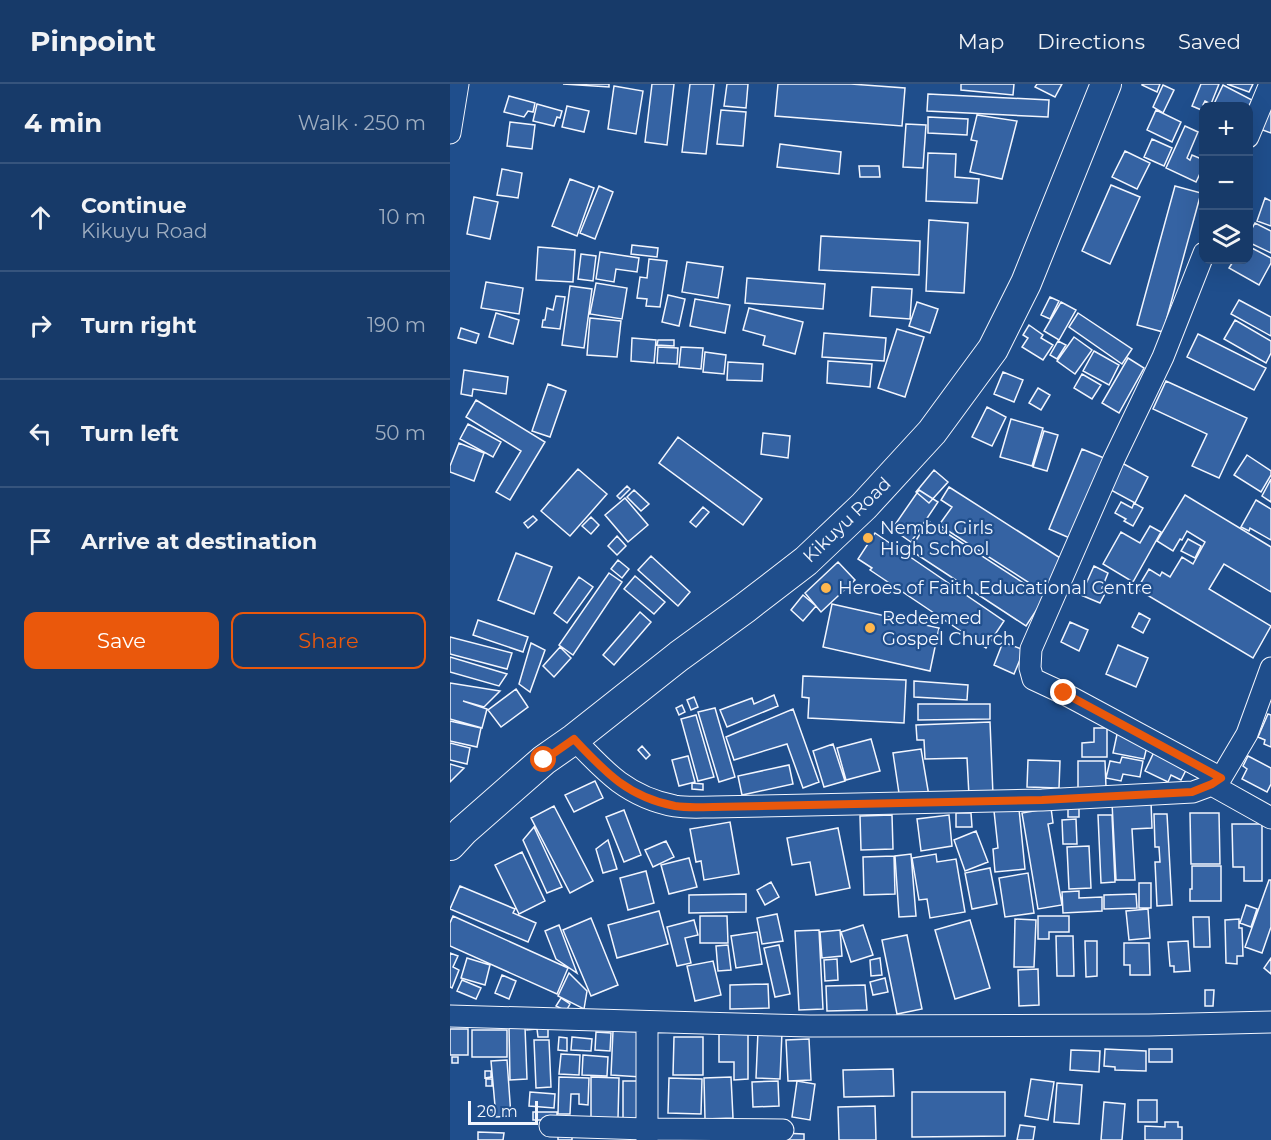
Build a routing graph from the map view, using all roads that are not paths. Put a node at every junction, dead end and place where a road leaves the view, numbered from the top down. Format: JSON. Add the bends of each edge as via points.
{"nodes":[{"id":1,"x":458,"y":84,"type":"edge"},
{"id":2,"x":1106,"y":84,"type":"edge"},
{"id":3,"x":1270,"y":84,"type":"edge"},
{"id":4,"x":1253,"y":125,"type":"edge"},
{"id":5,"x":450,"y":132,"type":"edge"},
{"id":6,"x":1199,"y":263,"type":"edge"},
{"id":7,"x":1271,"y":668,"type":"edge"},
{"id":8,"x":574,"y":739,"type":"junction"},
{"id":9,"x":1216,"y":782,"type":"junction"},
{"id":10,"x":1271,"y":818,"type":"edge"},
{"id":11,"x":450,"y":845,"type":"edge"},
{"id":12,"x":450,"y":1016,"type":"edge"},
{"id":13,"x":647,"y":1022,"type":"junction"},
{"id":14,"x":1271,"y":1022,"type":"edge"},
{"id":15,"x":550,"y":1126,"type":"dead end"},
{"id":16,"x":783,"y":1130,"type":"dead end"},
{"id":17,"x":646,"y":1135,"type":"edge"}],
"edges":[{"from":1,"to":5,"type":"street"},
{"from":2,"to":8,"type":"main road","name":"Kikuyu Road","via":[[1026,283],[993,349],[932,432],[864,506],[806,561]]},
{"from":3,"to":4,"type":"street"},
{"from":6,"to":9,"type":"street","via":[[1163,357],[1031,649],[1030,668],[1033,679],[1064,693]]},
{"from":7,"to":9,"type":"street","via":[[1247,734]]},
{"from":8,"to":9,"type":"street","via":[[626,788],[676,806],[1042,800],[1192,792]]},
{"from":8,"to":11,"type":"main road","name":"Kikuyu Road","via":[[544,760]]},
{"from":9,"to":10,"type":"street"},
{"from":12,"to":13,"type":"street"},
{"from":13,"to":14,"type":"street","via":[[810,1026]]},
{"from":13,"to":17,"type":"street"},
{"from":15,"to":17,"type":"street"},
{"from":16,"to":17,"type":"street"}]}
